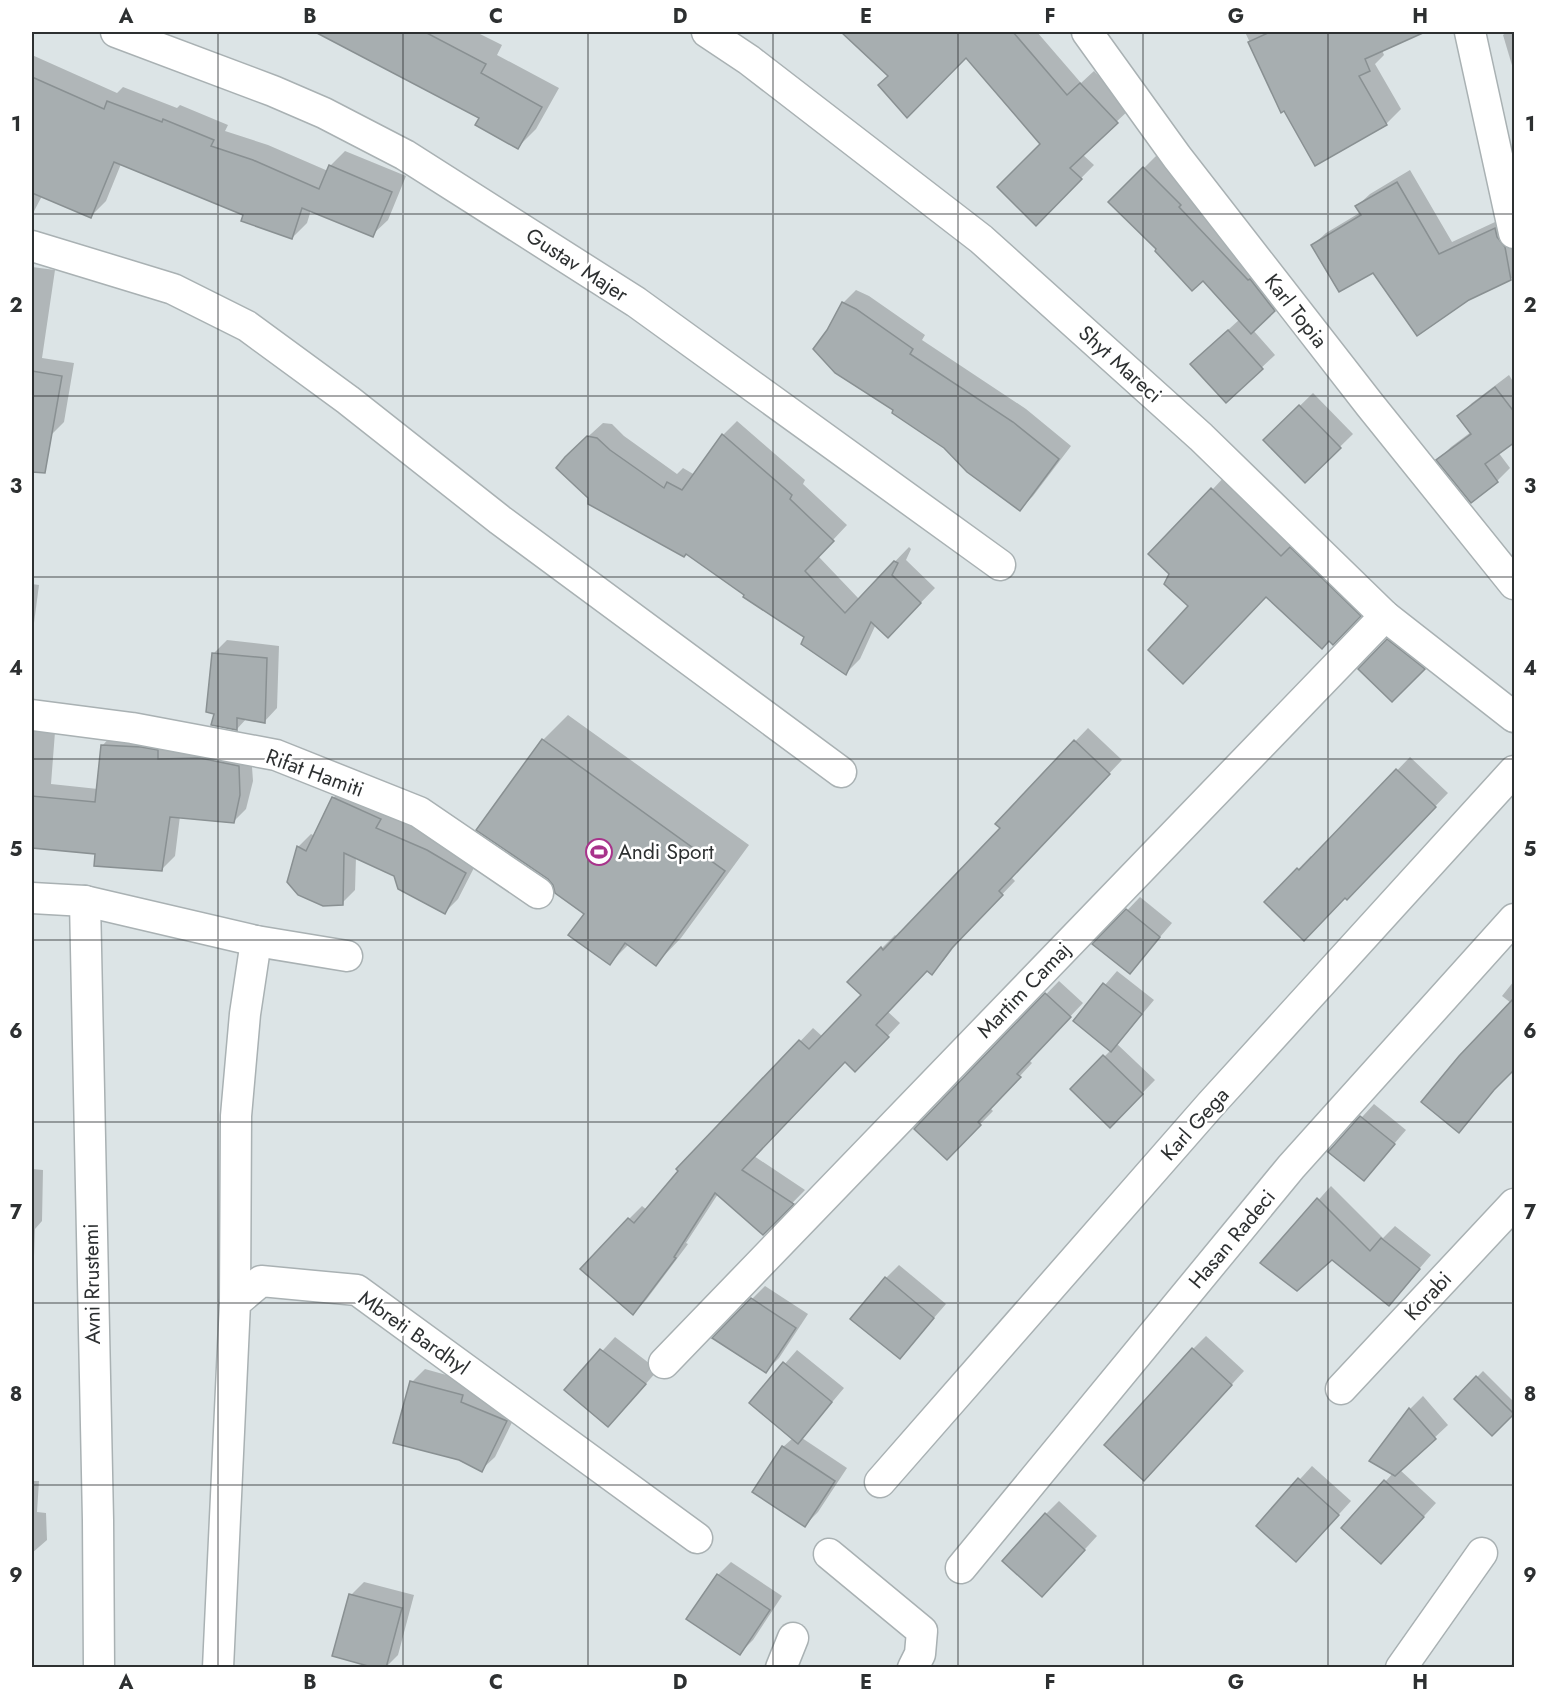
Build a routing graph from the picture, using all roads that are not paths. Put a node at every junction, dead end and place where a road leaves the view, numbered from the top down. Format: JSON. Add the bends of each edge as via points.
{"nodes":[{"id":1,"x":116,"y":32,"type":"edge"},
{"id":2,"x":707,"y":32,"type":"edge"},
{"id":3,"x":1087,"y":32,"type":"edge"},
{"id":4,"x":1470,"y":32,"type":"edge"},
{"id":5,"x":1515,"y":233,"type":"edge"},
{"id":6,"x":32,"y":246,"type":"edge"},
{"id":7,"x":1000,"y":565,"type":"dead end"},
{"id":8,"x":1515,"y":584,"type":"edge"},
{"id":9,"x":1385,"y":616,"type":"junction"},
{"id":10,"x":32,"y":715,"type":"edge"},
{"id":11,"x":1515,"y":717,"type":"edge"},
{"id":12,"x":1515,"y":771,"type":"edge"},
{"id":13,"x":841,"y":772,"type":"dead end"},
{"id":14,"x":538,"y":893,"type":"dead end"},
{"id":15,"x":32,"y":898,"type":"edge"},
{"id":16,"x":85,"y":901,"type":"junction"},
{"id":17,"x":1515,"y":920,"type":"edge"},
{"id":18,"x":256,"y":941,"type":"junction"},
{"id":19,"x":347,"y":956,"type":"dead end"},
{"id":20,"x":1515,"y":1204,"type":"edge"},
{"id":21,"x":235,"y":1303,"type":"junction"},
{"id":22,"x":664,"y":1363,"type":"dead end"},
{"id":23,"x":1341,"y":1389,"type":"dead end"},
{"id":24,"x":880,"y":1482,"type":"dead end"},
{"id":25,"x":697,"y":1538,"type":"dead end"},
{"id":26,"x":1482,"y":1553,"type":"dead end"},
{"id":27,"x":829,"y":1554,"type":"dead end"},
{"id":28,"x":961,"y":1568,"type":"dead end"},
{"id":29,"x":793,"y":1638,"type":"dead end"},
{"id":30,"x":99,"y":1668,"type":"edge"},
{"id":31,"x":218,"y":1668,"type":"edge"},
{"id":32,"x":781,"y":1668,"type":"edge"},
{"id":33,"x":913,"y":1668,"type":"edge"},
{"id":34,"x":1401,"y":1668,"type":"edge"}],
"edges":[{"from":1,"to":7,"type":"street","name":"Gustav Majer","via":[[273,91],[405,155],[636,302]]},
{"from":2,"to":9,"type":"street","name":"Shyt Mareci","via":[[981,239],[1201,437]]},
{"from":3,"to":8,"type":"street","name":"Karl Topia","via":[[1177,157]]},
{"from":4,"to":5,"type":"street"},
{"from":6,"to":13,"type":"street","via":[[173,290],[247,326],[500,520]]},
{"from":9,"to":11,"type":"street","name":"Shyt Mareci"},
{"from":9,"to":22,"type":"street","name":"Martim Camaj"},
{"from":10,"to":14,"type":"street","name":"Rifat Hamiti","via":[[132,728],[276,755],[419,812]]},
{"from":12,"to":24,"type":"street","name":"Karl Gega","via":[[1211,1104]]},
{"from":15,"to":16,"type":"street"},
{"from":16,"to":18,"type":"street"},
{"from":16,"to":30,"type":"street","name":"Avni Rrustemi"},
{"from":17,"to":28,"type":"street","name":"Hasan Radeci","via":[[1291,1167]]},
{"from":18,"to":19,"type":"street"},
{"from":18,"to":21,"type":"street","via":[[236,1116]]},
{"from":20,"to":23,"type":"street","name":"Korabi"},
{"from":21,"to":25,"type":"street","name":"Mbreti Bardhyl","via":[[261,1281],[357,1290]]},
{"from":21,"to":31,"type":"street"},
{"from":26,"to":34,"type":"street"},
{"from":27,"to":33,"type":"street","via":[[922,1631],[921,1654]]},
{"from":29,"to":32,"type":"street"}]}
